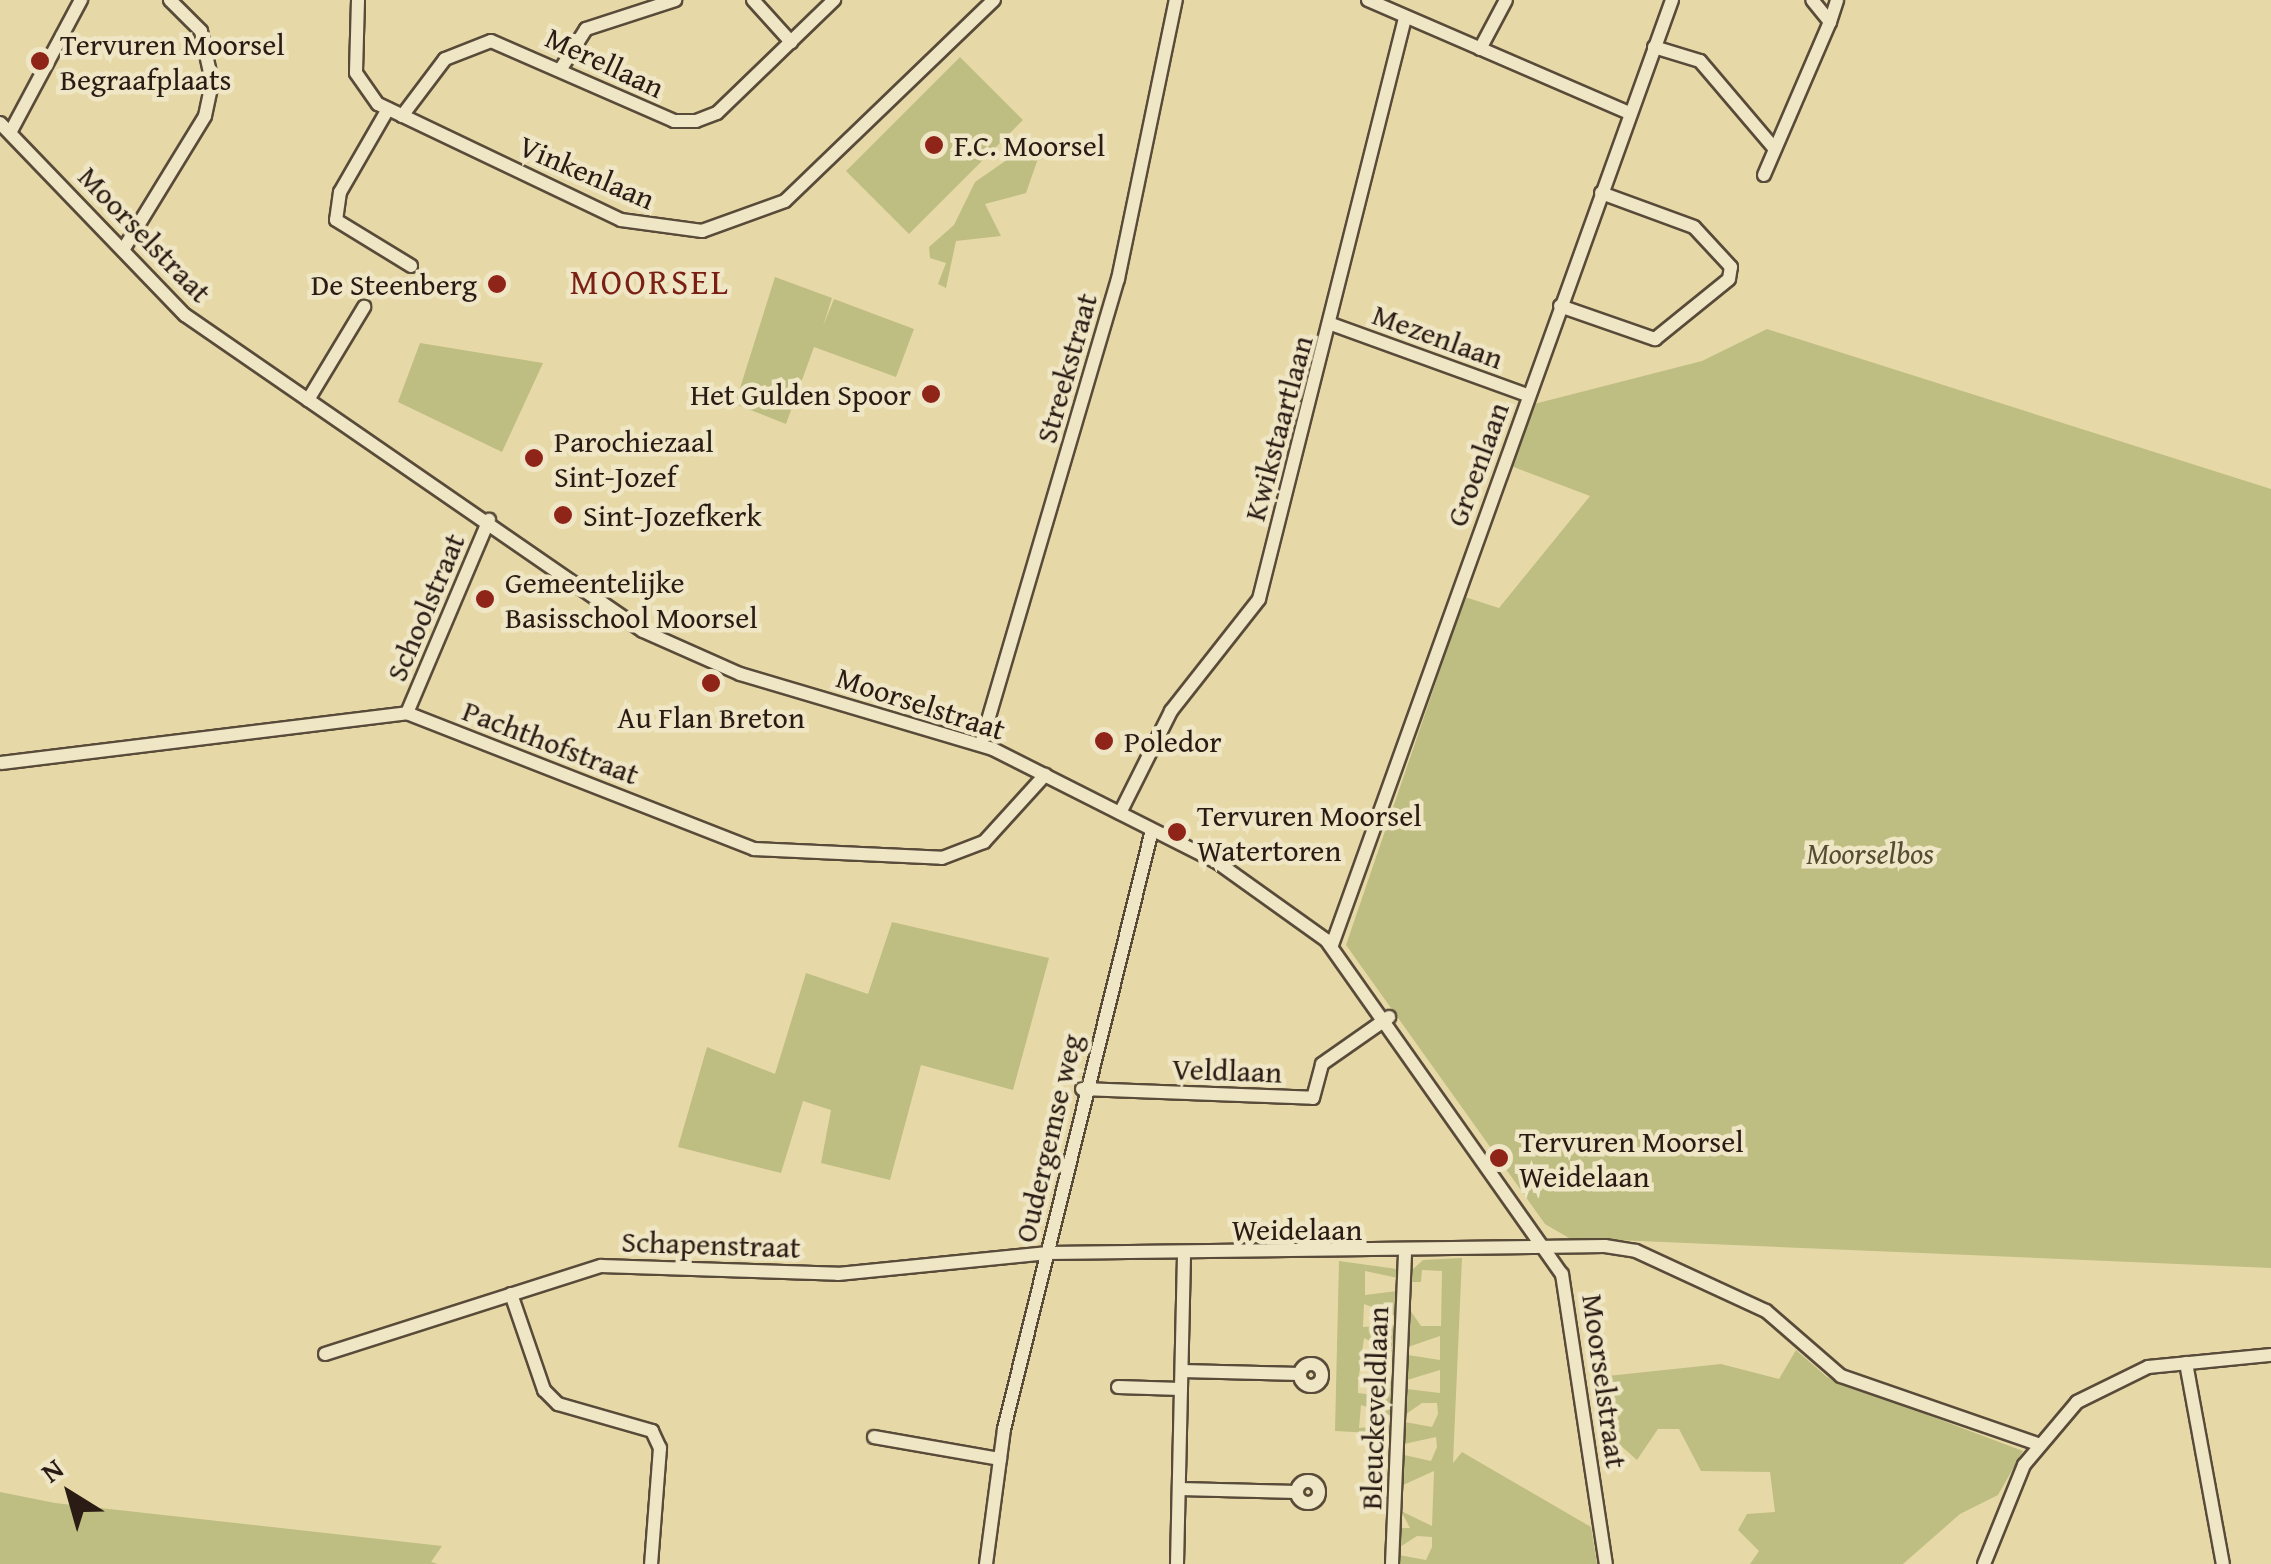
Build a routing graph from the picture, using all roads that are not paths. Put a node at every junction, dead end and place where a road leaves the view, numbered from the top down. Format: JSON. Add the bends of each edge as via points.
{"nodes":[{"id":1,"x":81,"y":0,"type":"edge"},
{"id":2,"x":170,"y":0,"type":"edge"},
{"id":3,"x":358,"y":0,"type":"edge"},
{"id":4,"x":675,"y":0,"type":"edge"},
{"id":5,"x":754,"y":0,"type":"edge"},
{"id":6,"x":834,"y":0,"type":"edge"},
{"id":7,"x":994,"y":0,"type":"edge"},
{"id":8,"x":1176,"y":0,"type":"edge"},
{"id":9,"x":1368,"y":0,"type":"edge"},
{"id":10,"x":1506,"y":0,"type":"edge"},
{"id":11,"x":1672,"y":0,"type":"edge"},
{"id":12,"x":1812,"y":0,"type":"edge"},
{"id":13,"x":1838,"y":0,"type":"edge"},
{"id":14,"x":1405,"y":18,"type":"junction"},
{"id":15,"x":1830,"y":22,"type":"junction"},
{"id":16,"x":792,"y":42,"type":"junction"},
{"id":17,"x":1654,"y":46,"type":"junction"},
{"id":18,"x":1480,"y":49,"type":"junction"},
{"id":19,"x":562,"y":67,"type":"junction"},
{"id":20,"x":395,"y":112,"type":"junction"},
{"id":21,"x":1629,"y":113,"type":"junction"},
{"id":22,"x":4,"y":125,"type":"edge"},
{"id":23,"x":1774,"y":148,"type":"junction"},
{"id":24,"x":1764,"y":175,"type":"dead end"},
{"id":25,"x":1600,"y":193,"type":"junction"},
{"id":26,"x":123,"y":250,"type":"junction"},
{"id":27,"x":411,"y":266,"type":"dead end"},
{"id":28,"x":1560,"y":306,"type":"junction"},
{"id":29,"x":364,"y":308,"type":"dead end"},
{"id":30,"x":1332,"y":324,"type":"junction"},
{"id":31,"x":1527,"y":395,"type":"junction"},
{"id":32,"x":308,"y":400,"type":"junction"},
{"id":33,"x":489,"y":520,"type":"junction"},
{"id":34,"x":406,"y":713,"type":"junction"},
{"id":35,"x":981,"y":744,"type":"junction"},
{"id":36,"x":1,"y":763,"type":"edge"},
{"id":37,"x":1045,"y":775,"type":"junction"},
{"id":38,"x":1120,"y":814,"type":"junction"},
{"id":39,"x":1152,"y":830,"type":"junction"},
{"id":40,"x":1332,"y":946,"type":"junction"},
{"id":41,"x":1389,"y":1017,"type":"junction"},
{"id":42,"x":1082,"y":1089,"type":"junction"},
{"id":43,"x":1546,"y":1248,"type":"junction"},
{"id":44,"x":1048,"y":1253,"type":"junction"},
{"id":45,"x":1184,"y":1254,"type":"junction"},
{"id":46,"x":1404,"y":1255,"type":"junction"},
{"id":47,"x":511,"y":1294,"type":"junction"},
{"id":48,"x":325,"y":1354,"type":"dead end"},
{"id":49,"x":2271,"y":1355,"type":"edge"},
{"id":50,"x":2186,"y":1362,"type":"junction"},
{"id":51,"x":1182,"y":1371,"type":"junction"},
{"id":52,"x":1300,"y":1374,"type":"dead end"},
{"id":53,"x":1118,"y":1387,"type":"dead end"},
{"id":54,"x":1181,"y":1389,"type":"junction"},
{"id":55,"x":874,"y":1437,"type":"dead end"},
{"id":56,"x":2037,"y":1444,"type":"junction"},
{"id":57,"x":1000,"y":1459,"type":"junction"},
{"id":58,"x":1180,"y":1489,"type":"junction"},
{"id":59,"x":1297,"y":1492,"type":"dead end"},
{"id":60,"x":651,"y":1564,"type":"edge"},
{"id":61,"x":986,"y":1564,"type":"edge"},
{"id":62,"x":1177,"y":1564,"type":"edge"},
{"id":63,"x":1392,"y":1564,"type":"edge"},
{"id":64,"x":1606,"y":1564,"type":"edge"},
{"id":65,"x":1984,"y":1564,"type":"edge"},
{"id":66,"x":2223,"y":1564,"type":"edge"}],
"edges":[{"from":1,"to":22,"type":"street"},
{"from":2,"to":26,"type":"street","via":[[201,31],[209,99]]},
{"from":3,"to":20,"type":"street","name":"Vinkenlaan","via":[[356,73]]},
{"from":4,"to":19,"type":"street","via":[[586,29]]},
{"from":5,"to":16,"type":"street"},
{"from":6,"to":16,"type":"street","name":"Merellaan"},
{"from":7,"to":20,"type":"street","name":"Vinkenlaan","via":[[786,201],[752,221],[702,231],[620,220]]},
{"from":8,"to":35,"type":"street","name":"Streekstraat","via":[[1118,279]]},
{"from":9,"to":14,"type":"street"},
{"from":10,"to":18,"type":"street"},
{"from":11,"to":17,"type":"street","name":"Groenlaan"},
{"from":12,"to":15,"type":"street"},
{"from":13,"to":15,"type":"street"},
{"from":14,"to":18,"type":"street"},
{"from":14,"to":30,"type":"street","name":"Kwikstaartlaan"},
{"from":15,"to":23,"type":"street"},
{"from":16,"to":19,"type":"street","name":"Merellaan","via":[[717,113],[696,121],[674,121]]},
{"from":17,"to":21,"type":"street","name":"Groenlaan"},
{"from":17,"to":23,"type":"street","via":[[1700,61]]},
{"from":18,"to":21,"type":"street"},
{"from":19,"to":20,"type":"street","name":"Merellaan","via":[[491,41],[467,46]]},
{"from":20,"to":27,"type":"street","name":"Merellaan","via":[[340,192],[336,220]]},
{"from":21,"to":25,"type":"street","name":"Groenlaan"},
{"from":22,"to":26,"type":"street","name":"Moorselstraat"},
{"from":23,"to":24,"type":"street"},
{"from":25,"to":28,"type":"street","name":"Groenlaan"},
{"from":25,"to":28,"type":"street","via":[[1694,227],[1731,267],[1729,279],[1655,339]]},
{"from":26,"to":32,"type":"street","name":"Moorselstraat","via":[[184,315]]},
{"from":28,"to":31,"type":"street","name":"Groenlaan"},
{"from":29,"to":32,"type":"street"},
{"from":30,"to":31,"type":"street","name":"Mezenlaan"},
{"from":30,"to":38,"type":"street","name":"Kwikstaartlaan","via":[[1259,598],[1171,710]]},
{"from":31,"to":40,"type":"street","name":"Groenlaan"},
{"from":32,"to":33,"type":"street","name":"Moorselstraat"},
{"from":33,"to":34,"type":"street","name":"Schoolstraat"},
{"from":33,"to":35,"type":"street","name":"Moorselstraat","via":[[676,650]]},
{"from":34,"to":36,"type":"street","name":"Pachthofstraat"},
{"from":34,"to":37,"type":"street","name":"Pachthofstraat","via":[[788,856],[960,856]]},
{"from":35,"to":37,"type":"street","name":"Moorselstraat"},
{"from":37,"to":38,"type":"street","name":"Moorselstraat"},
{"from":38,"to":39,"type":"street","name":"Moorselstraat"},
{"from":39,"to":40,"type":"street","name":"Moorselstraat","via":[[1252,883]]},
{"from":39,"to":42,"type":"street","name":"Oudergemse weg"},
{"from":40,"to":41,"type":"street","name":"Moorselstraat"},
{"from":41,"to":42,"type":"street","name":"Veldlaan","via":[[1322,1064],[1313,1098]]},
{"from":41,"to":43,"type":"street","name":"Moorselstraat"},
{"from":42,"to":44,"type":"street","name":"Oudergemse weg"},
{"from":43,"to":46,"type":"street","name":"Weidelaan"},
{"from":43,"to":56,"type":"street","name":"Weidelaan","via":[[1636,1250],[1772,1314],[1836,1374]]},
{"from":43,"to":64,"type":"street","name":"Moorselstraat","via":[[1571,1304]]},
{"from":44,"to":45,"type":"street","name":"Weidelaan"},
{"from":44,"to":47,"type":"street","name":"Schapenstraat","via":[[838,1274],[601,1266]]},
{"from":44,"to":57,"type":"street","name":"Oudergemse weg"},
{"from":45,"to":46,"type":"street","name":"Weidelaan"},
{"from":45,"to":51,"type":"street"},
{"from":46,"to":63,"type":"street","name":"Bleuckeveldlaan"},
{"from":47,"to":48,"type":"street","name":"Schapenstraat"},
{"from":47,"to":60,"type":"street","via":[[544,1390],[558,1404],[652,1430],[660,1448]]},
{"from":49,"to":50,"type":"street"},
{"from":50,"to":56,"type":"street","via":[[2135,1371],[2092,1392]]},
{"from":50,"to":66,"type":"street"},
{"from":51,"to":52,"type":"street"},
{"from":51,"to":54,"type":"street"},
{"from":53,"to":54,"type":"street"},
{"from":54,"to":58,"type":"street"},
{"from":55,"to":57,"type":"street"},
{"from":56,"to":65,"type":"street"},
{"from":57,"to":61,"type":"street","name":"Oudergemse weg"},
{"from":58,"to":59,"type":"street"},
{"from":58,"to":62,"type":"street"}]}
